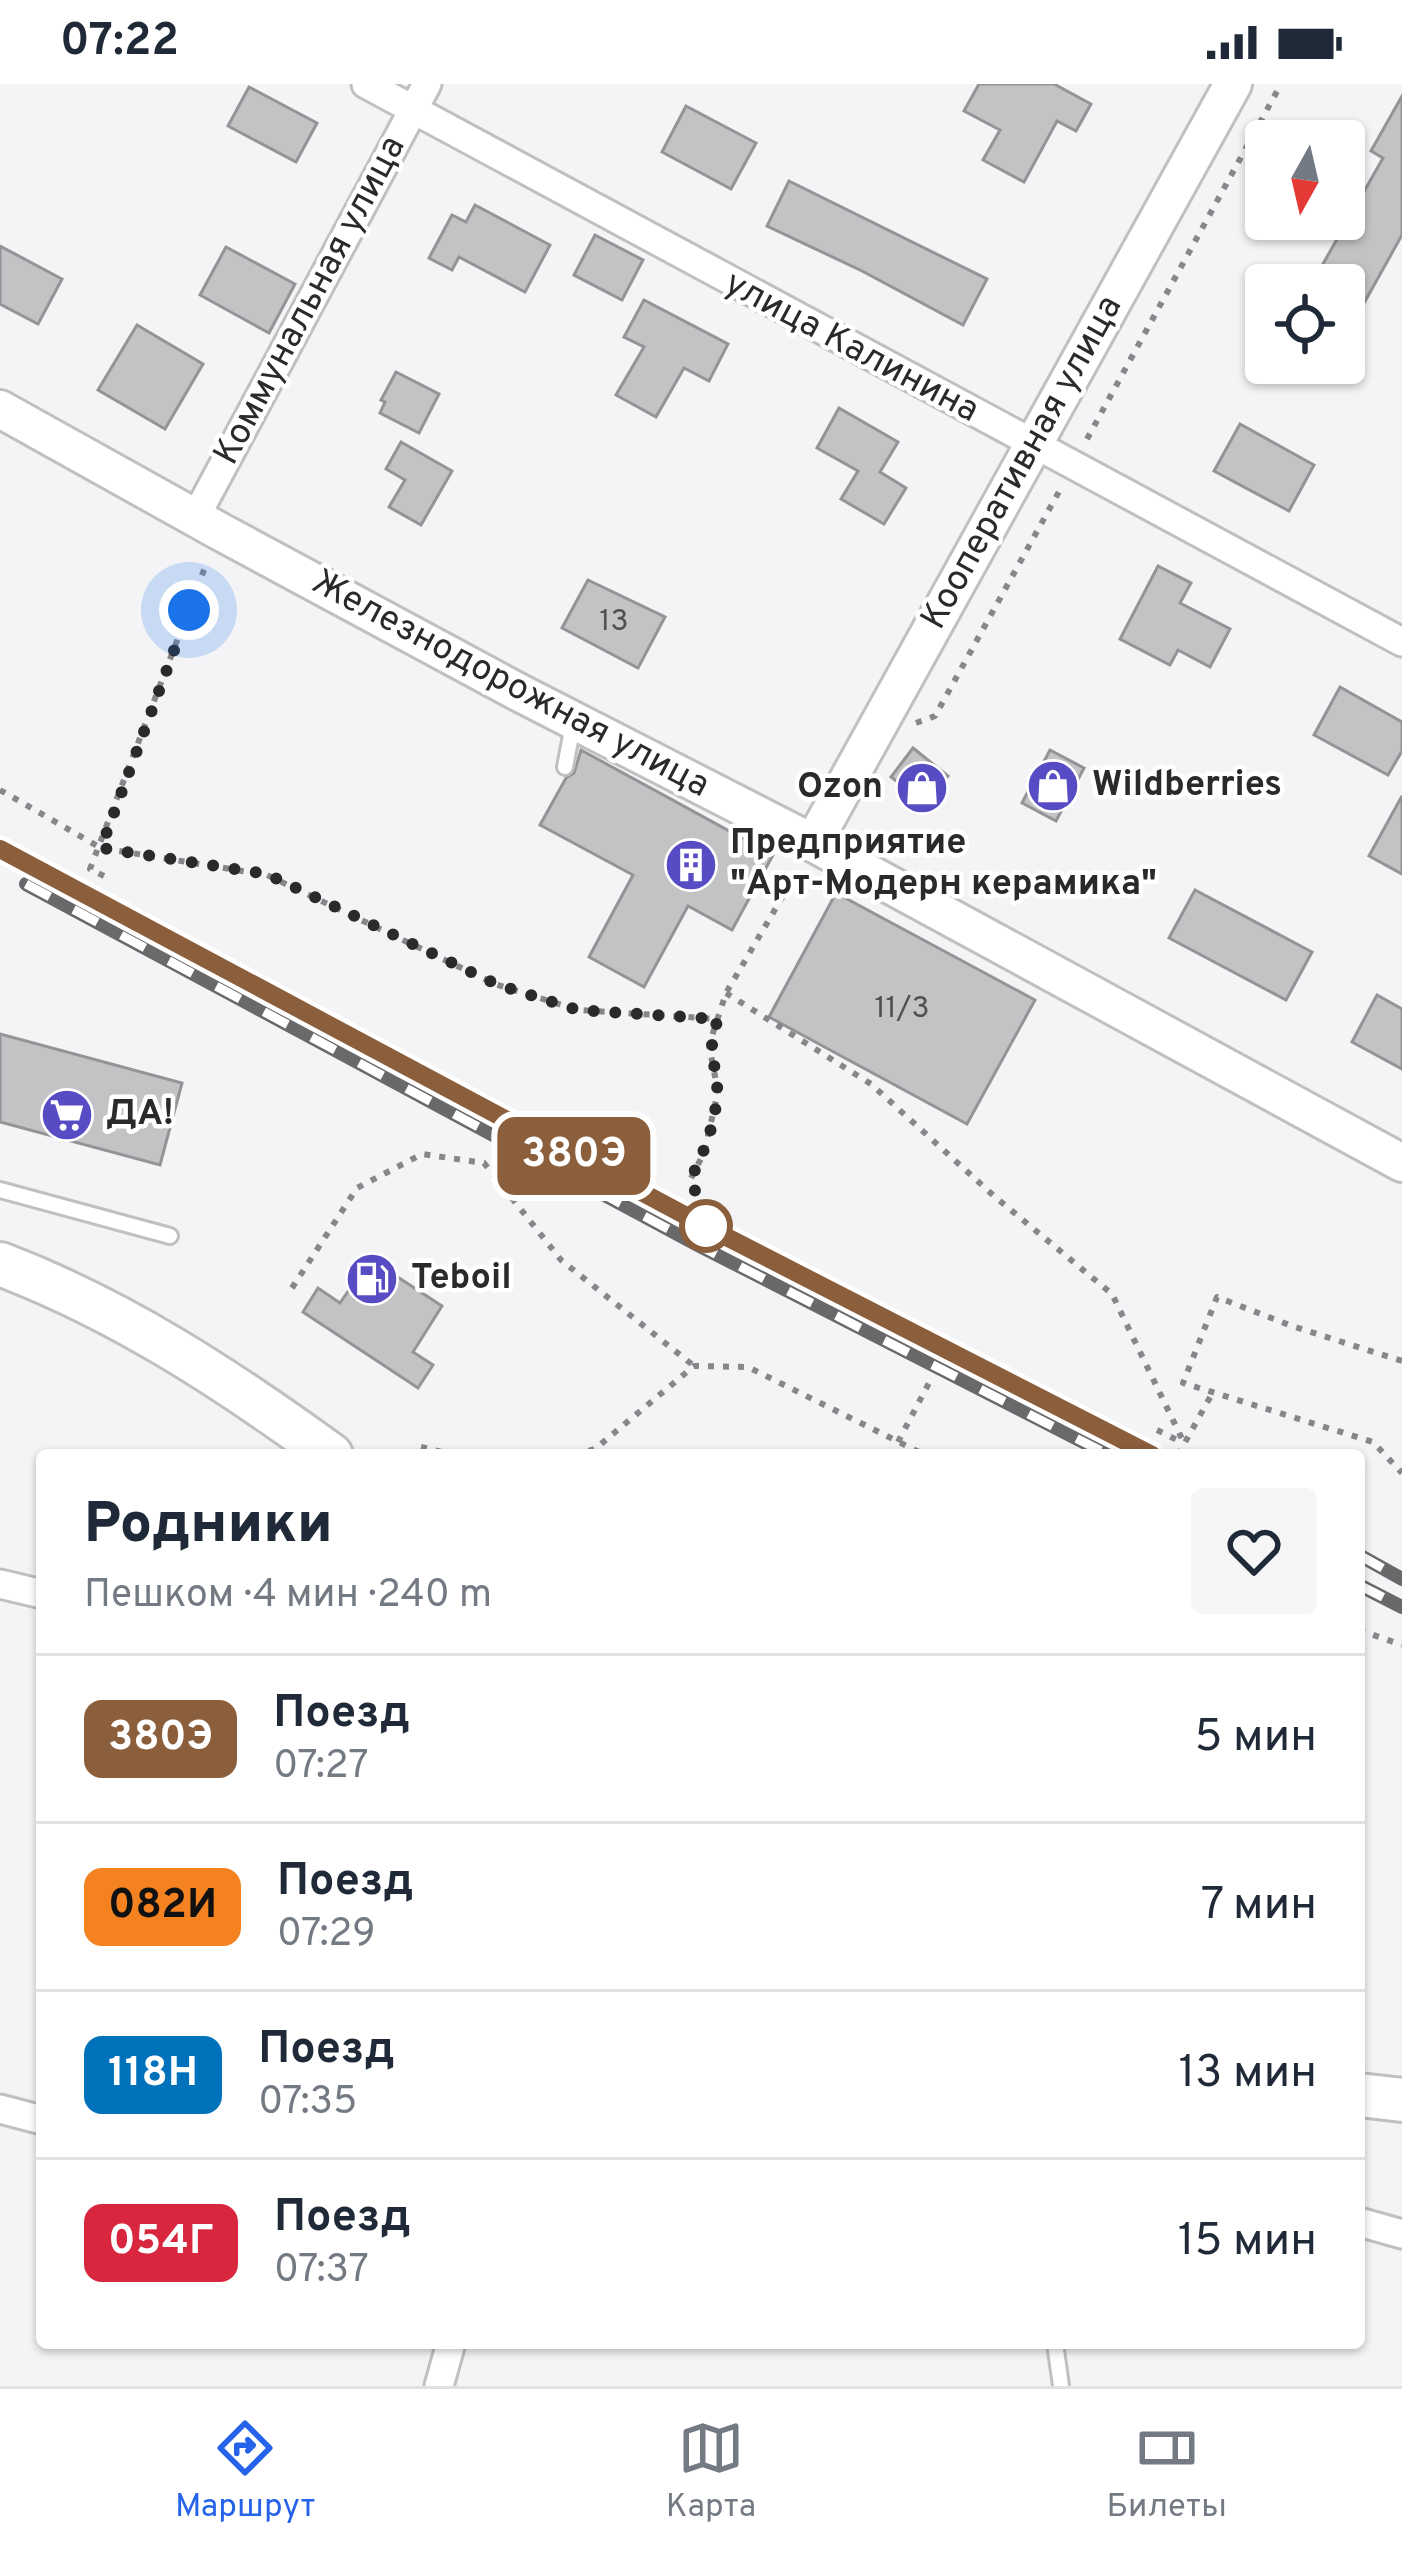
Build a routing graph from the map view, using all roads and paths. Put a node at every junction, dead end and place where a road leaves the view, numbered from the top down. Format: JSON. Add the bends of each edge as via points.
{"nodes":[{"id":1,"x":366,"y":84,"type":"edge"},
{"id":2,"x":427,"y":84,"type":"edge"},
{"id":3,"x":1233,"y":84,"type":"edge"},
{"id":4,"x":1281,"y":84,"type":"edge"},
{"id":5,"x":412,"y":110,"type":"junction"},
{"id":6,"x":0,"y":409,"type":"edge"},
{"id":7,"x":1032,"y":446,"type":"junction"},
{"id":8,"x":1072,"y":468,"type":"junction"},
{"id":9,"x":207,"y":525,"type":"junction"},
{"id":10,"x":1402,"y":643,"type":"edge"},
{"id":11,"x":574,"y":720,"type":"junction"},
{"id":12,"x":870,"y":739,"type":"junction"},
{"id":13,"x":565,"y":767,"type":"dead end"},
{"id":14,"x":0,"y":790,"type":"edge"},
{"id":15,"x":814,"y":843,"type":"junction"},
{"id":16,"x":101,"y":848,"type":"junction"},
{"id":17,"x":104,"y":876,"type":"dead end"},
{"id":18,"x":726,"y":993,"type":"junction"},
{"id":19,"x":718,"y":1019,"type":"junction"},
{"id":20,"x":490,"y":1152,"type":"dead end"},
{"id":21,"x":1402,"y":1162,"type":"edge"},
{"id":22,"x":484,"y":1163,"type":"junction"},
{"id":23,"x":691,"y":1178,"type":"dead end"},
{"id":24,"x":0,"y":1190,"type":"edge"},
{"id":25,"x":170,"y":1235,"type":"dead end"},
{"id":26,"x":0,"y":1264,"type":"edge"},
{"id":27,"x":292,"y":1288,"type":"dead end"},
{"id":28,"x":1402,"y":1361,"type":"edge"},
{"id":29,"x":694,"y":1366,"type":"junction"},
{"id":30,"x":930,"y":1381,"type":"dead end"},
{"id":31,"x":1213,"y":1392,"type":"junction"},
{"id":32,"x":1157,"y":1430,"type":"dead end"},
{"id":33,"x":898,"y":1442,"type":"junction"},
{"id":34,"x":1184,"y":1444,"type":"junction"},
{"id":35,"x":421,"y":1447,"type":"dead end"},
{"id":36,"x":322,"y":1449,"type":"edge"},
{"id":37,"x":429,"y":1449,"type":"edge"},
{"id":38,"x":595,"y":1449,"type":"edge"},
{"id":39,"x":913,"y":1449,"type":"edge"},
{"id":40,"x":1181,"y":1449,"type":"edge"},
{"id":41,"x":1402,"y":1473,"type":"edge"},
{"id":42,"x":0,"y":1584,"type":"edge"},
{"id":43,"x":36,"y":1593,"type":"edge"},
{"id":44,"x":1365,"y":1632,"type":"edge"},
{"id":45,"x":1402,"y":1646,"type":"edge"},
{"id":46,"x":1365,"y":2096,"type":"edge"},
{"id":47,"x":1402,"y":2100,"type":"edge"},
{"id":48,"x":0,"y":2109,"type":"edge"},
{"id":49,"x":36,"y":2118,"type":"edge"},
{"id":50,"x":1365,"y":2224,"type":"edge"},
{"id":51,"x":1402,"y":2234,"type":"edge"},
{"id":52,"x":450,"y":2349,"type":"edge"},
{"id":53,"x":1056,"y":2349,"type":"edge"},
{"id":54,"x":439,"y":2386,"type":"edge"},
{"id":55,"x":1061,"y":2386,"type":"edge"}],
"edges":[{"from":1,"to":5,"type":"street","name":"улица Калинина"},
{"from":2,"to":5,"type":"street","name":"Коммунальная улица"},
{"from":3,"to":7,"type":"main road","name":"Кооперативная улица"},
{"from":4,"to":8,"type":"path"},
{"from":5,"to":7,"type":"street","name":"улица Калинина"},
{"from":5,"to":9,"type":"street","name":"Коммунальная улица"},
{"from":6,"to":9,"type":"main road","name":"Железнодорожная улица"},
{"from":7,"to":8,"type":"street","name":"улица Калинина"},
{"from":7,"to":12,"type":"main road","name":"Кооперативная улица"},
{"from":8,"to":10,"type":"street","name":"улица Калинина"},
{"from":8,"to":12,"type":"path","via":[[935,716]]},
{"from":9,"to":11,"type":"main road","name":"Железнодорожная улица"},
{"from":9,"to":16,"type":"path"},
{"from":11,"to":13,"type":"lane"},
{"from":11,"to":15,"type":"main road","name":"Железнодорожная улица"},
{"from":12,"to":15,"type":"main road","name":"Кооперативная улица"},
{"from":14,"to":16,"type":"path"},
{"from":15,"to":18,"type":"path"},
{"from":15,"to":21,"type":"main road","name":"Железнодорожная улица"},
{"from":16,"to":17,"type":"path","via":[[90,869]]},
{"from":16,"to":19,"type":"path","via":[[267,874],[496,984],[578,1010]]},
{"from":18,"to":19,"type":"path"},
{"from":18,"to":34,"type":"path","via":[[871,1084],[1112,1294]]},
{"from":19,"to":23,"type":"path","via":[[709,1045],[718,1093]]},
{"from":20,"to":22,"type":"path"},
{"from":22,"to":27,"type":"path","via":[[422,1154],[357,1188]]},
{"from":22,"to":29,"type":"path","via":[[560,1259]]},
{"from":24,"to":25,"type":"lane"},
{"from":26,"to":36,"type":"main road","via":[[188,1355]]},
{"from":28,"to":31,"type":"path","via":[[1217,1297],[1183,1383]]},
{"from":29,"to":33,"type":"path","via":[[748,1367]]},
{"from":29,"to":38,"type":"path"},
{"from":30,"to":33,"type":"path"},
{"from":31,"to":34,"type":"path"},
{"from":31,"to":41,"type":"path","via":[[1372,1442]]},
{"from":32,"to":34,"type":"path"},
{"from":33,"to":39,"type":"path"},
{"from":34,"to":40,"type":"path"},
{"from":35,"to":37,"type":"path"},
{"from":42,"to":43,"type":"street"},
{"from":44,"to":45,"type":"path"},
{"from":46,"to":47,"type":"main road"},
{"from":48,"to":49,"type":"street"},
{"from":50,"to":51,"type":"street"},
{"from":52,"to":54,"type":"street"},
{"from":53,"to":55,"type":"lane"}]}
